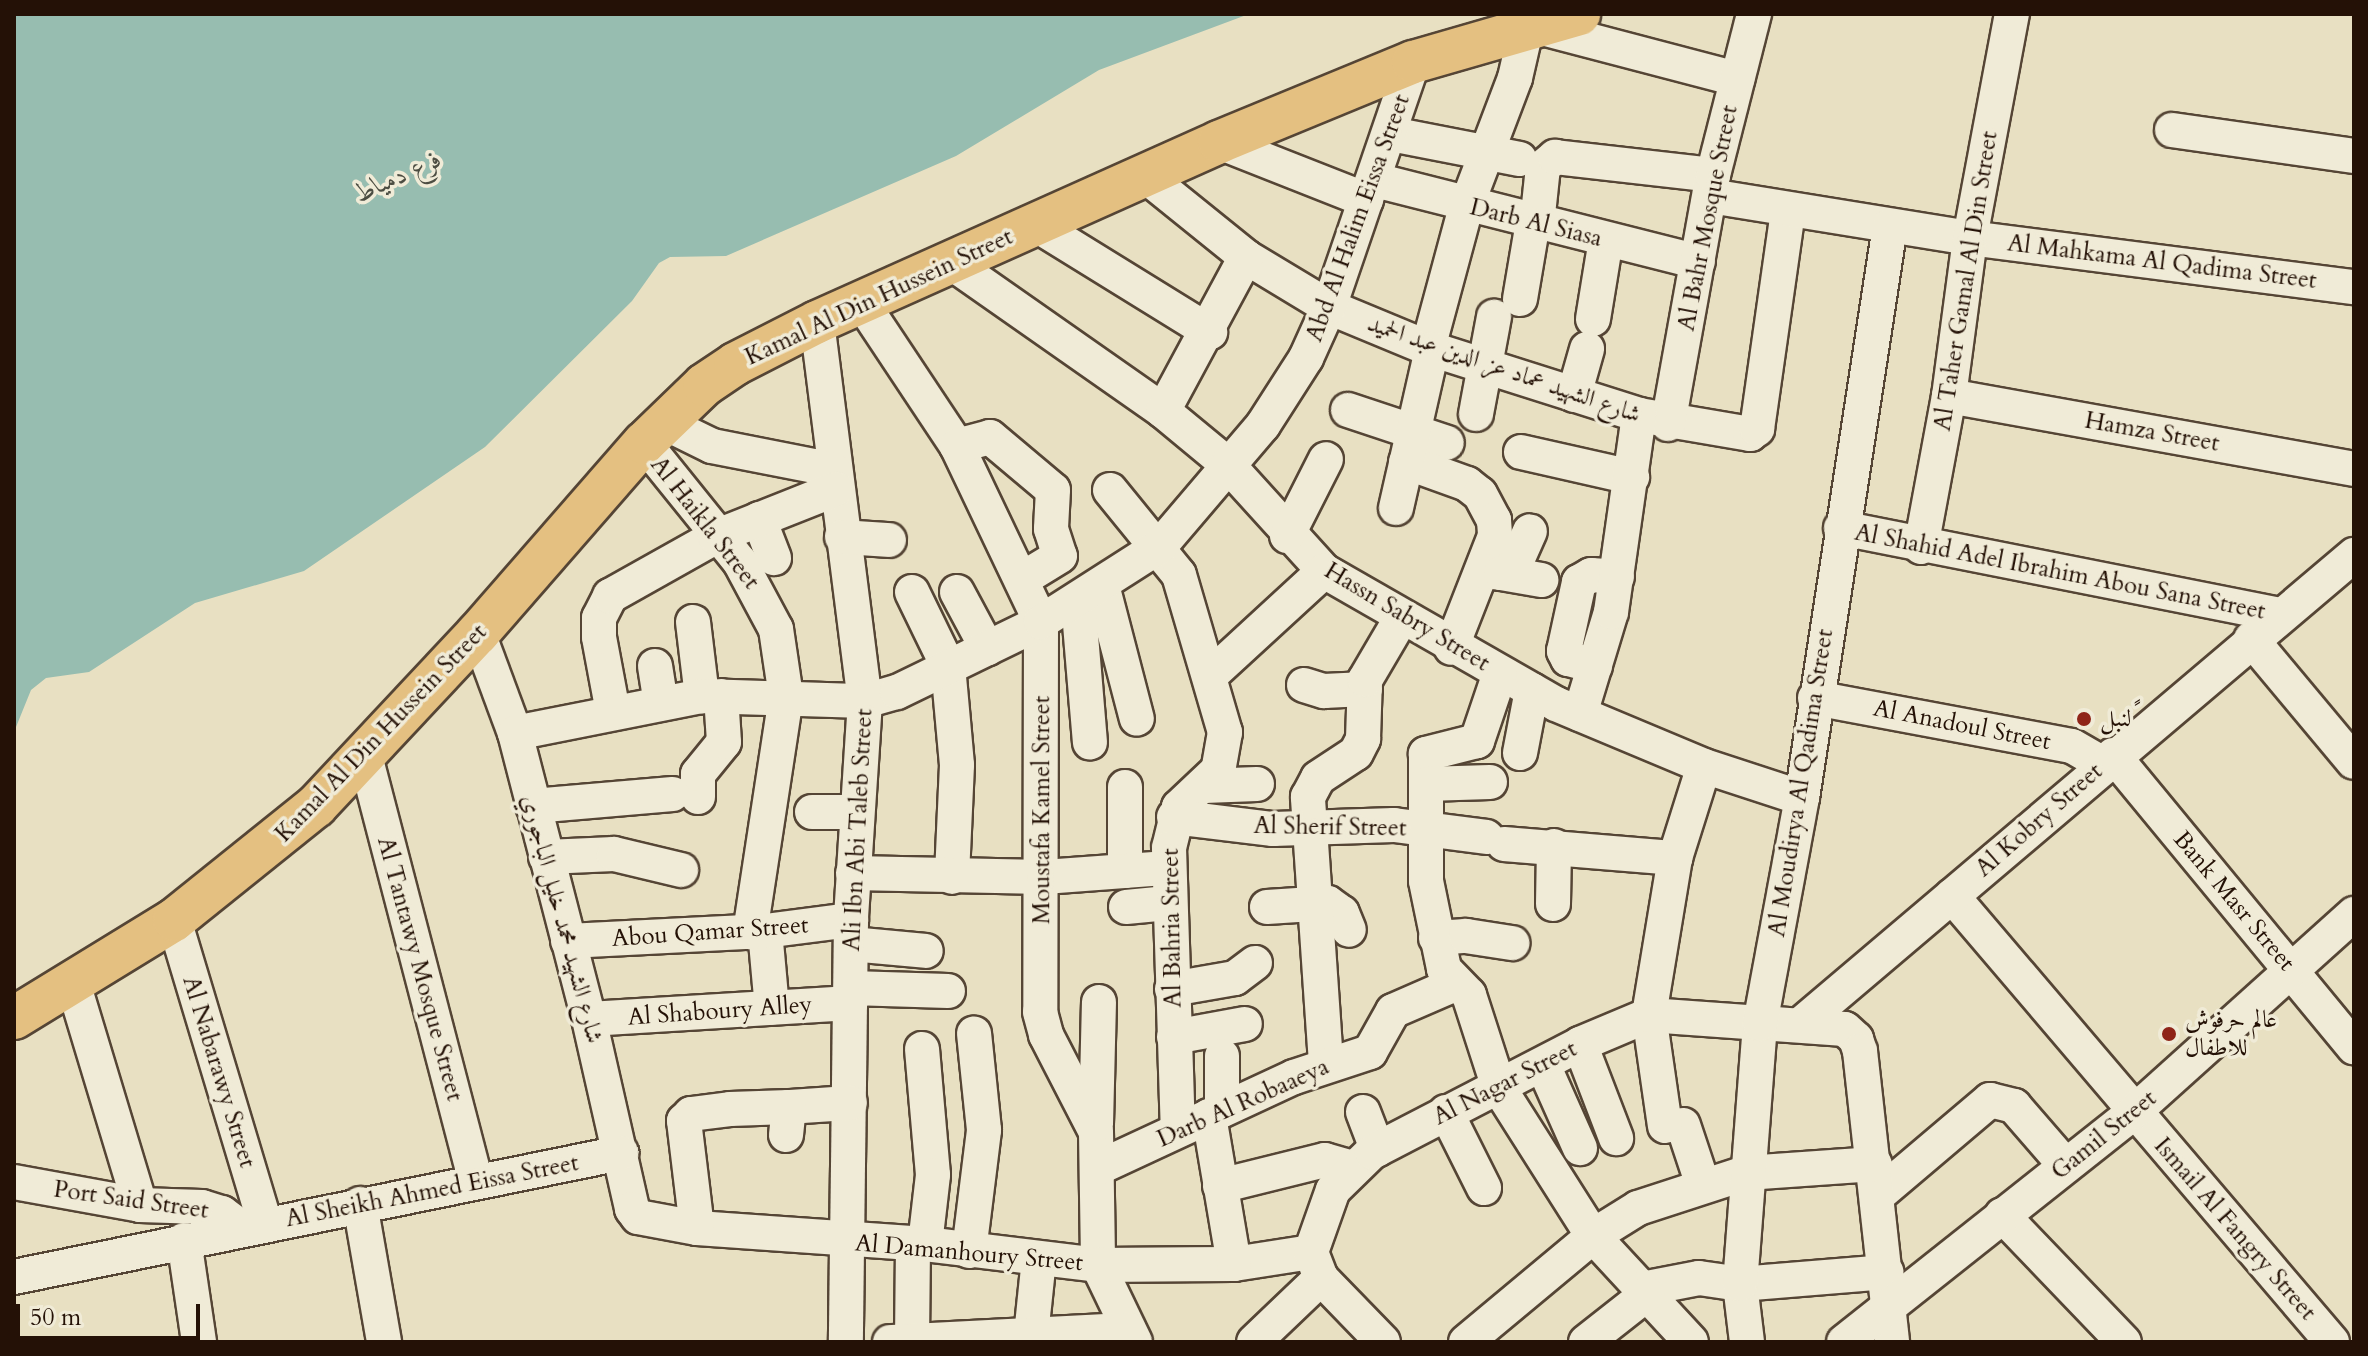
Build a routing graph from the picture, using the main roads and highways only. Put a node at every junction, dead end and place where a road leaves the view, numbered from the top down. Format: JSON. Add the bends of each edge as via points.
{"nodes":[{"id":1,"x":1579,"y":14,"type":"edge"},
{"id":2,"x":14,"y":1018,"type":"edge"}],
"edges":[{"from":1,"to":2,"type":"main road","name":"Kamal Al Din Hussein Street","via":[[1413,62],[1219,142],[735,364],[654,433],[365,756],[276,842],[174,920]]}]}
